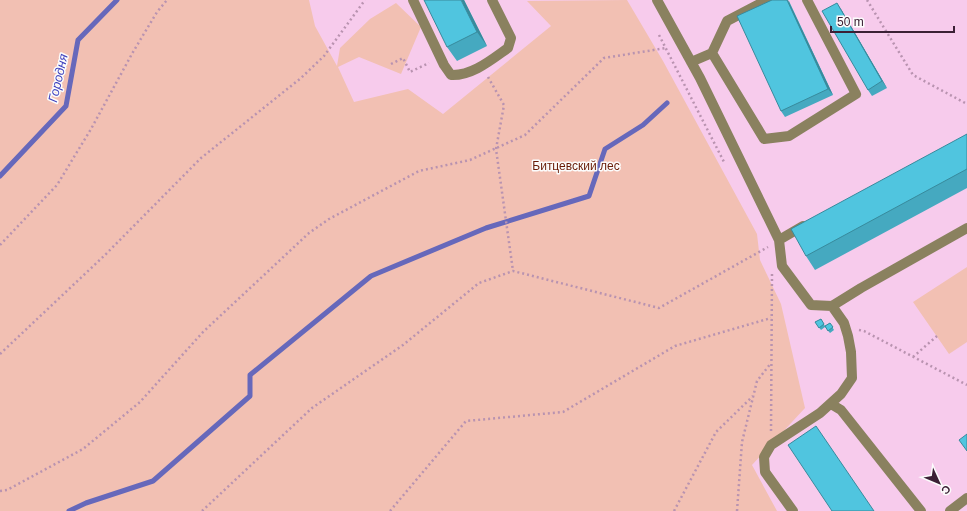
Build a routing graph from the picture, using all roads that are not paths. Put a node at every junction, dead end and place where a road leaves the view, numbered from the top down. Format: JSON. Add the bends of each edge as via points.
{"nodes":[{"id":1,"x":413,"y":0,"type":"edge"},
{"id":2,"x":492,"y":0,"type":"edge"},
{"id":3,"x":657,"y":0,"type":"edge"},
{"id":4,"x":767,"y":0,"type":"edge"},
{"id":5,"x":807,"y":0,"type":"edge"},
{"id":6,"x":712,"y":53,"type":"junction"},
{"id":7,"x":691,"y":62,"type":"junction"},
{"id":8,"x":813,"y":221,"type":"edge"},
{"id":9,"x":967,"y":228,"type":"edge"},
{"id":10,"x":779,"y":240,"type":"junction"},
{"id":11,"x":832,"y":306,"type":"junction"},
{"id":12,"x":831,"y":404,"type":"junction"},
{"id":13,"x":967,"y":498,"type":"edge"},
{"id":14,"x":793,"y":511,"type":"edge"},
{"id":15,"x":921,"y":511,"type":"edge"},
{"id":16,"x":950,"y":511,"type":"edge"}],
"edges":[{"from":1,"to":2,"type":"lane","via":[[451,75],[461,76],[482,66],[508,48],[510,38]]},
{"from":3,"to":7,"type":"lane"},
{"from":4,"to":6,"type":"lane","via":[[727,21]]},
{"from":5,"to":6,"type":"lane","via":[[856,94],[789,136],[764,139]]},
{"from":6,"to":7,"type":"lane"},
{"from":7,"to":10,"type":"lane"},
{"from":8,"to":10,"type":"lane"},
{"from":9,"to":11,"type":"lane"},
{"from":10,"to":11,"type":"lane","via":[[782,266],[811,305]]},
{"from":11,"to":12,"type":"lane","via":[[846,328],[851,352],[852,378]]},
{"from":12,"to":14,"type":"lane","via":[[820,414],[771,445],[764,457],[765,472]]},
{"from":12,"to":15,"type":"lane","via":[[841,410]]},
{"from":13,"to":16,"type":"lane"}]}
